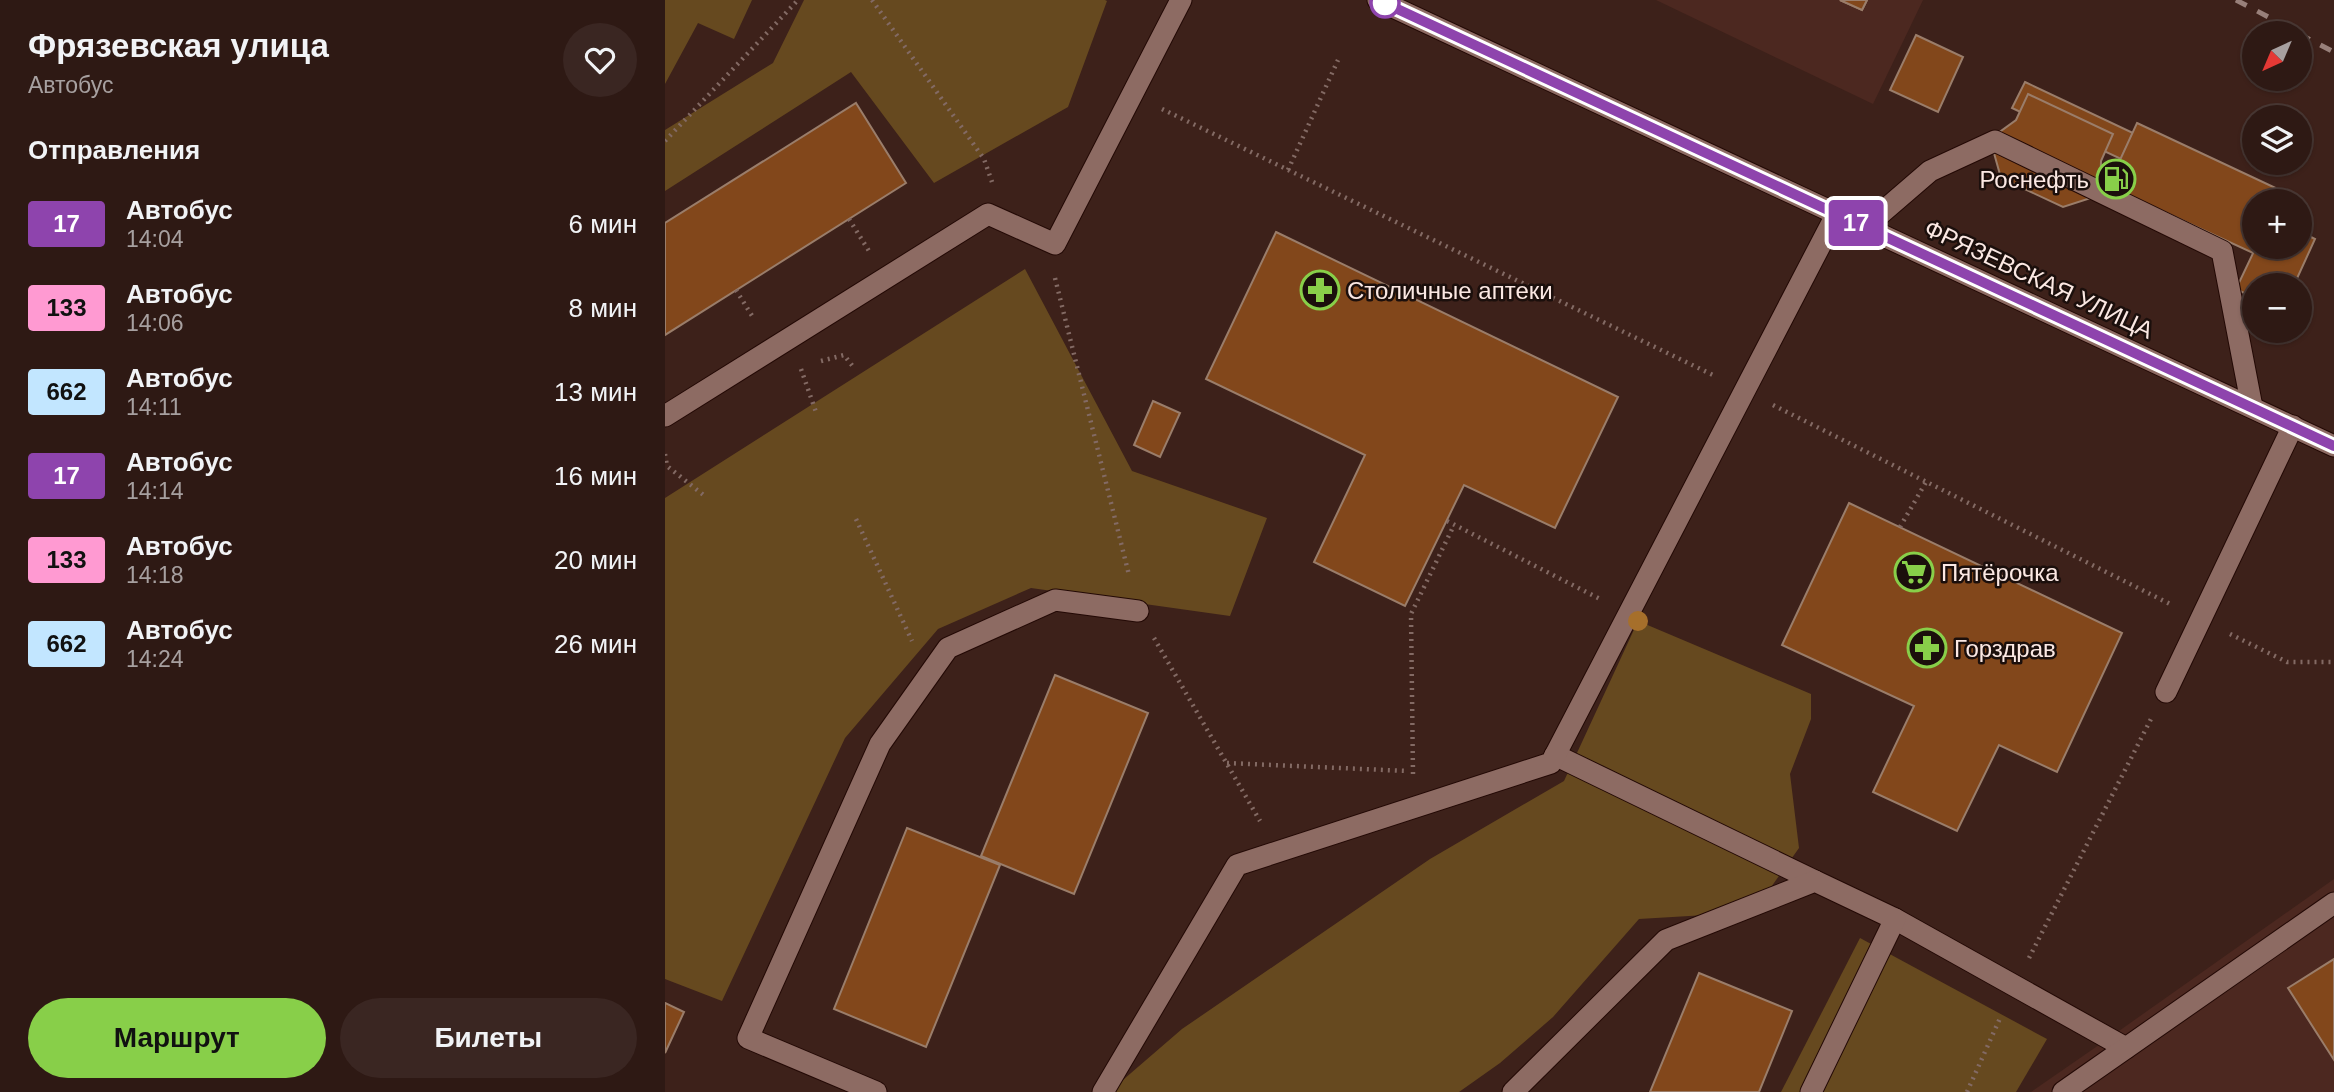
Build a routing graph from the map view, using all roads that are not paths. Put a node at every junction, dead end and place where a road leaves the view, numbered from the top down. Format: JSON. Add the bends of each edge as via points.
{"nodes":[{"id":1,"x":1181,"y":0,"type":"edge"},
{"id":2,"x":1378,"y":0,"type":"edge"},
{"id":3,"x":1836,"y":215,"type":"junction"},
{"id":4,"x":1865,"y":227,"type":"junction"},
{"id":5,"x":2252,"y":407,"type":"junction"},
{"id":6,"x":665,"y":416,"type":"edge"},
{"id":7,"x":2293,"y":426,"type":"junction"},
{"id":8,"x":2334,"y":446,"type":"edge"},
{"id":9,"x":1138,"y":611,"type":"road end"},
{"id":10,"x":2165,"y":691,"type":"road end"},
{"id":11,"x":1555,"y":755,"type":"junction"},
{"id":12,"x":1815,"y":881,"type":"junction"},
{"id":13,"x":2334,"y":903,"type":"edge"},
{"id":14,"x":1895,"y":919,"type":"junction"},
{"id":15,"x":2126,"y":1048,"type":"junction"},
{"id":16,"x":876,"y":1092,"type":"edge"},
{"id":17,"x":1103,"y":1092,"type":"edge"},
{"id":18,"x":1513,"y":1092,"type":"edge"},
{"id":19,"x":1811,"y":1092,"type":"edge"},
{"id":20,"x":2063,"y":1092,"type":"edge"}],
"edges":[{"from":1,"to":6,"type":"main road","via":[[1055,244],[988,214]]},
{"from":2,"to":3,"type":"main road","name":"ФРЯЗЕВСКАЯ УЛИЦА"},
{"from":3,"to":4,"type":"main road","name":"ФРЯЗЕВСКАЯ УЛИЦА"},
{"from":3,"to":11,"type":"main road"},
{"from":4,"to":5,"type":"main road","name":"ФРЯЗЕВСКАЯ УЛИЦА"},
{"from":4,"to":5,"type":"main road","via":[[1930,171],[1995,141],[2222,251]]},
{"from":5,"to":7,"type":"main road","name":"ФРЯЗЕВСКАЯ УЛИЦА"},
{"from":7,"to":8,"type":"main road","name":"ФРЯЗЕВСКАЯ УЛИЦА"},
{"from":7,"to":10,"type":"main road"},
{"from":9,"to":16,"type":"main road","via":[[1055,600],[948,648],[880,744],[748,1038]]},
{"from":11,"to":12,"type":"main road"},
{"from":11,"to":17,"type":"main road","via":[[1551,763],[1237,865]]},
{"from":12,"to":14,"type":"main road"},
{"from":12,"to":18,"type":"main road","via":[[1666,940]]},
{"from":13,"to":15,"type":"main road"},
{"from":14,"to":15,"type":"main road"},
{"from":14,"to":19,"type":"main road"},
{"from":15,"to":20,"type":"main road"}]}
